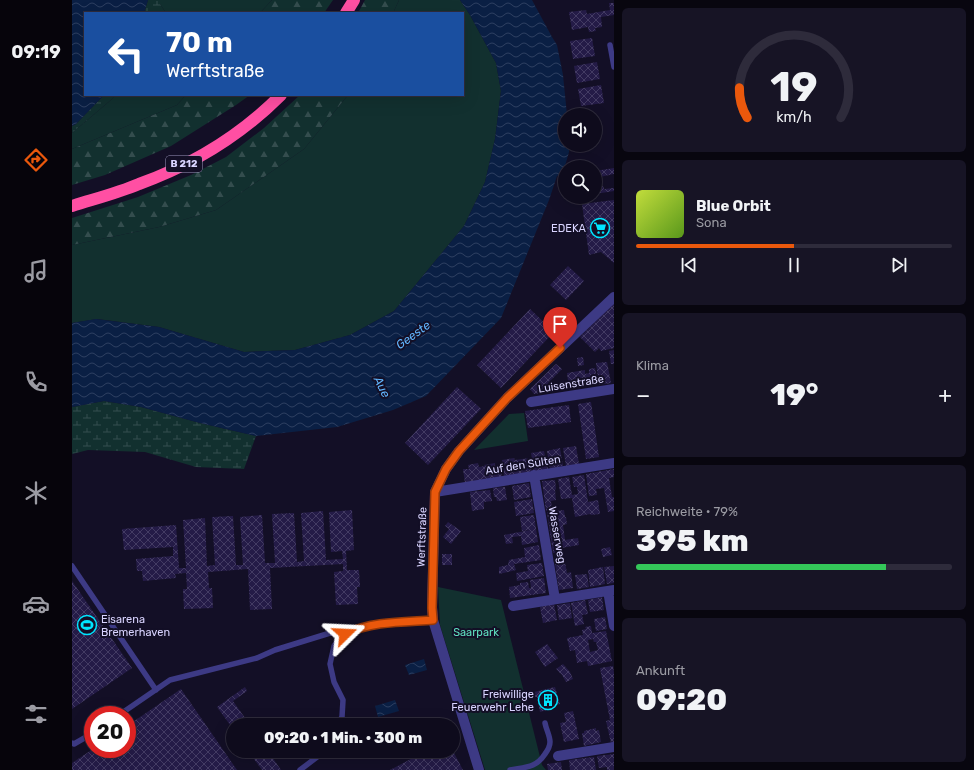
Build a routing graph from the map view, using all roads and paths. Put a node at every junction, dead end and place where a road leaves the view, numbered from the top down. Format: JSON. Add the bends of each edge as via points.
{"nodes":[{"id":1,"x":354,"y":0,"type":"edge"},
{"id":2,"x":347,"y":12,"type":"edge"},
{"id":3,"x":610,"y":45,"type":"dead end"},
{"id":4,"x":614,"y":67,"type":"edge"},
{"id":5,"x":280,"y":96,"type":"edge"},
{"id":6,"x":72,"y":206,"type":"edge"},
{"id":7,"x":614,"y":298,"type":"edge"},
{"id":8,"x":614,"y":389,"type":"edge"},
{"id":9,"x":532,"y":402,"type":"dead end"},
{"id":10,"x":614,"y":463,"type":"edge"},
{"id":11,"x":534,"y":475,"type":"junction"},
{"id":12,"x":435,"y":492,"type":"junction"},
{"id":13,"x":72,"y":566,"type":"edge"},
{"id":14,"x":611,"y":591,"type":"edge"},
{"id":15,"x":555,"y":599,"type":"junction"},
{"id":16,"x":513,"y":606,"type":"dead end"},
{"id":17,"x":433,"y":620,"type":"junction"},
{"id":18,"x":614,"y":626,"type":"edge"},
{"id":19,"x":345,"y":634,"type":"junction"},
{"id":20,"x":156,"y":690,"type":"junction"},
{"id":21,"x":132,"y":706,"type":"edge"},
{"id":22,"x":341,"y":718,"type":"edge"},
{"id":23,"x":545,"y":724,"type":"dead end"},
{"id":24,"x":84,"y":738,"type":"edge"},
{"id":25,"x":72,"y":743,"type":"edge"},
{"id":26,"x":614,"y":747,"type":"edge"},
{"id":27,"x":558,"y":756,"type":"dead end"},
{"id":28,"x":316,"y":758,"type":"edge"},
{"id":29,"x":300,"y":770,"type":"edge"},
{"id":30,"x":479,"y":770,"type":"edge"},
{"id":31,"x":510,"y":770,"type":"edge"}],
"edges":[{"from":1,"to":2,"type":"highway"},
{"from":3,"to":4,"type":"lane"},
{"from":5,"to":6,"type":"highway","number":"B 212","via":[[249,123],[196,158],[139,185]]},
{"from":7,"to":12,"type":"street","name":"Werftstraße","via":[[507,398],[455,457]]},
{"from":8,"to":9,"type":"street","name":"Luisenstraße"},
{"from":10,"to":11,"type":"street","name":"Auf den Sülten"},
{"from":11,"to":12,"type":"street","name":"Auf den Sülten"},
{"from":11,"to":15,"type":"street","name":"Wasserweg"},
{"from":12,"to":17,"type":"street","name":"Werftstraße"},
{"from":13,"to":20,"type":"lane"},
{"from":14,"to":15,"type":"street"},
{"from":14,"to":18,"type":"street"},
{"from":15,"to":16,"type":"street"},
{"from":17,"to":19,"type":"lane","via":[[367,626]]},
{"from":17,"to":30,"type":"street","name":"Werftstraße"},
{"from":19,"to":20,"type":"lane","via":[[330,633],[257,658],[170,680]]},
{"from":19,"to":22,"type":"lane","via":[[334,646],[330,664],[334,682],[343,700]]},
{"from":20,"to":21,"type":"lane"},
{"from":23,"to":31,"type":"lane","via":[[550,742],[543,757],[536,764]]},
{"from":24,"to":25,"type":"lane"},
{"from":26,"to":27,"type":"street"},
{"from":28,"to":29,"type":"lane"}]}
